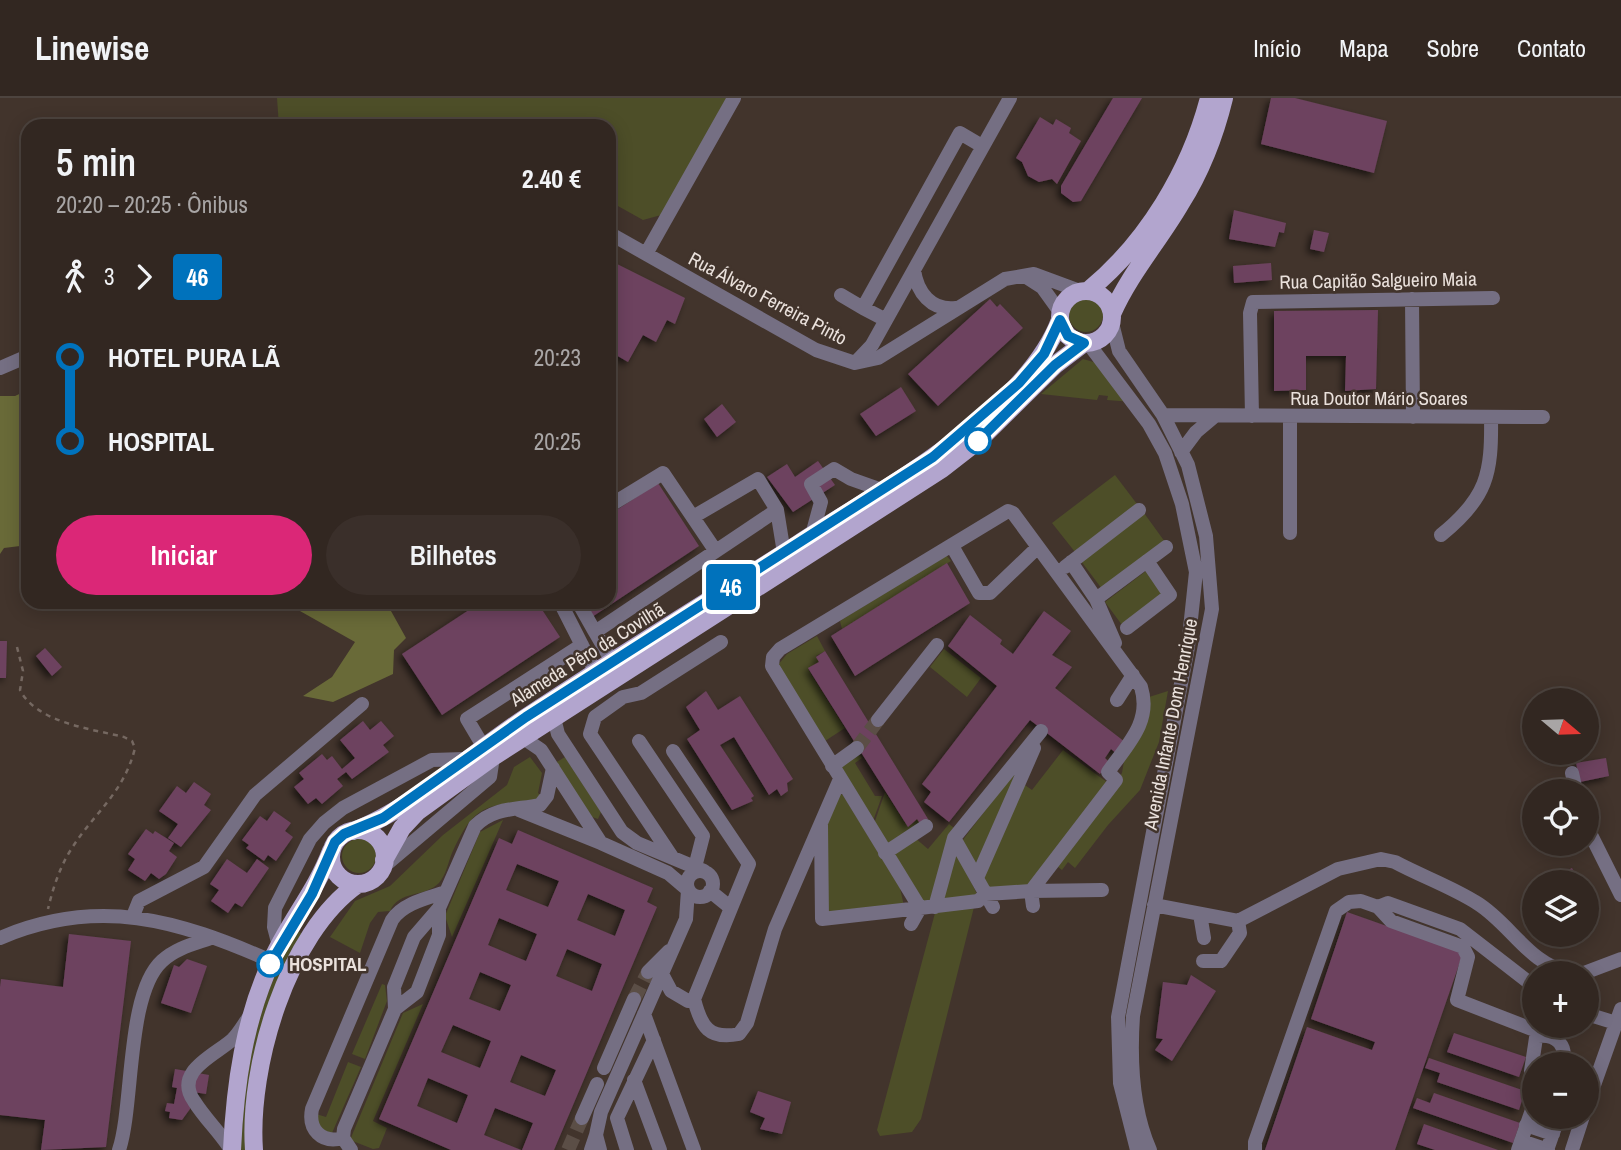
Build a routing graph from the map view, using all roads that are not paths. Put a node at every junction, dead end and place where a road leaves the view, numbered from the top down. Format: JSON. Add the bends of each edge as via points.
{"nodes":[{"id":1,"x":734,"y":98,"type":"edge"},
{"id":2,"x":1209,"y":98,"type":"edge"},
{"id":3,"x":1224,"y":98,"type":"edge"},
{"id":4,"x":1007,"y":99,"type":"edge"},
{"id":5,"x":982,"y":146,"type":"junction"},
{"id":6,"x":616,"y":237,"type":"edge"},
{"id":7,"x":646,"y":254,"type":"junction"},
{"id":8,"x":914,"y":270,"type":"junction"},
{"id":9,"x":1020,"y":275,"type":"junction"},
{"id":10,"x":1084,"y":291,"type":"junction"},
{"id":11,"x":841,"y":295,"type":"dead end"},
{"id":12,"x":1493,"y":298,"type":"dead end"},
{"id":13,"x":1412,"y":299,"type":"junction"},
{"id":14,"x":863,"y":308,"type":"junction"},
{"id":15,"x":956,"y":308,"type":"junction"},
{"id":16,"x":1060,"y":316,"type":"junction"},
{"id":17,"x":1112,"y":319,"type":"junction"},
{"id":18,"x":886,"y":320,"type":"junction"},
{"id":19,"x":1086,"y":343,"type":"junction"},
{"id":20,"x":21,"y":359,"type":"edge"},
{"id":21,"x":855,"y":363,"type":"junction"},
{"id":22,"x":0,"y":368,"type":"edge"},
{"id":23,"x":1163,"y":415,"type":"junction"},
{"id":24,"x":1214,"y":416,"type":"junction"},
{"id":25,"x":1252,"y":416,"type":"junction"},
{"id":26,"x":1290,"y":416,"type":"junction"},
{"id":27,"x":1413,"y":417,"type":"junction"},
{"id":28,"x":1491,"y":417,"type":"junction"},
{"id":29,"x":1543,"y":417,"type":"dead end"},
{"id":30,"x":1181,"y":452,"type":"junction"},
{"id":31,"x":882,"y":491,"type":"junction"},
{"id":32,"x":616,"y":502,"type":"edge"},
{"id":33,"x":777,"y":510,"type":"junction"},
{"id":34,"x":1139,"y":510,"type":"dead end"},
{"id":35,"x":693,"y":517,"type":"junction"},
{"id":36,"x":1290,"y":533,"type":"dead end"},
{"id":37,"x":812,"y":535,"type":"junction"},
{"id":38,"x":1441,"y":535,"type":"dead end"},
{"id":39,"x":952,"y":546,"type":"junction"},
{"id":40,"x":1038,"y":547,"type":"junction"},
{"id":41,"x":1166,"y":547,"type":"dead end"},
{"id":42,"x":715,"y":550,"type":"junction"},
{"id":43,"x":784,"y":553,"type":"junction"},
{"id":44,"x":1147,"y":561,"type":"junction"},
{"id":45,"x":1071,"y":562,"type":"junction"},
{"id":46,"x":1057,"y":573,"type":"junction"},
{"id":47,"x":1096,"y":599,"type":"junction"},
{"id":48,"x":564,"y":609,"type":"edge"},
{"id":49,"x":582,"y":609,"type":"edge"},
{"id":50,"x":1127,"y":628,"type":"dead end"},
{"id":51,"x":595,"y":632,"type":"junction"},
{"id":52,"x":721,"y":642,"type":"dead end"},
{"id":53,"x":582,"y":645,"type":"junction"},
{"id":54,"x":937,"y":645,"type":"dead end"},
{"id":55,"x":613,"y":663,"type":"junction"},
{"id":56,"x":1129,"y":670,"type":"junction"},
{"id":57,"x":596,"y":673,"type":"junction"},
{"id":58,"x":1117,"y":700,"type":"dead end"},
{"id":59,"x":362,"y":704,"type":"dead end"},
{"id":60,"x":557,"y":714,"type":"junction"},
{"id":61,"x":878,"y":720,"type":"tunnel mouth"},
{"id":62,"x":522,"y":737,"type":"junction"},
{"id":63,"x":639,"y":741,"type":"dead end"},
{"id":64,"x":857,"y":748,"type":"tunnel mouth"},
{"id":65,"x":673,"y":751,"type":"dead end"},
{"id":66,"x":488,"y":752,"type":"junction"},
{"id":67,"x":464,"y":759,"type":"junction"},
{"id":68,"x":553,"y":768,"type":"junction"},
{"id":69,"x":836,"y":772,"type":"junction"},
{"id":70,"x":1572,"y":773,"type":"dead end"},
{"id":71,"x":1573,"y":779,"type":"edge"},
{"id":72,"x":514,"y":808,"type":"junction"},
{"id":73,"x":821,"y":820,"type":"junction"},
{"id":74,"x":651,"y":824,"type":"junction"},
{"id":75,"x":926,"y":826,"type":"dead end"},
{"id":76,"x":353,"y":831,"type":"junction"},
{"id":77,"x":954,"y":838,"type":"junction"},
{"id":78,"x":633,"y":839,"type":"junction"},
{"id":79,"x":601,"y":843,"type":"junction"},
{"id":80,"x":331,"y":851,"type":"junction"},
{"id":81,"x":1599,"y":851,"type":"edge"},
{"id":82,"x":885,"y":853,"type":"junction"},
{"id":83,"x":672,"y":857,"type":"junction"},
{"id":84,"x":383,"y":864,"type":"junction"},
{"id":85,"x":698,"y":869,"type":"junction"},
{"id":86,"x":977,"y":878,"type":"junction"},
{"id":87,"x":358,"y":884,"type":"junction"},
{"id":88,"x":688,"y":890,"type":"junction"},
{"id":89,"x":1031,"y":891,"type":"junction"},
{"id":90,"x":1102,"y":891,"type":"dead end"},
{"id":91,"x":446,"y":892,"type":"junction"},
{"id":92,"x":708,"y":894,"type":"junction"},
{"id":93,"x":1621,"y":895,"type":"edge"},
{"id":94,"x":990,"y":900,"type":"junction"},
{"id":95,"x":1154,"y":905,"type":"junction"},
{"id":96,"x":1033,"y":906,"type":"dead end"},
{"id":97,"x":927,"y":907,"type":"junction"},
{"id":98,"x":1378,"y":907,"type":"junction"},
{"id":99,"x":439,"y":908,"type":"junction"},
{"id":100,"x":731,"y":908,"type":"junction"},
{"id":101,"x":1200,"y":914,"type":"junction"},
{"id":102,"x":133,"y":916,"type":"junction"},
{"id":103,"x":686,"y":919,"type":"junction"},
{"id":104,"x":426,"y":920,"type":"junction"},
{"id":105,"x":1238,"y":921,"type":"junction"},
{"id":106,"x":911,"y":924,"type":"dead end"},
{"id":107,"x":439,"y":929,"type":"junction"},
{"id":108,"x":0,"y":938,"type":"edge"},
{"id":109,"x":211,"y":938,"type":"junction"},
{"id":110,"x":1204,"y":938,"type":"dead end"},
{"id":111,"x":275,"y":954,"type":"junction"},
{"id":112,"x":1621,"y":959,"type":"edge"},
{"id":113,"x":1203,"y":961,"type":"dead end"},
{"id":114,"x":1542,"y":961,"type":"edge"},
{"id":115,"x":1599,"y":967,"type":"edge"},
{"id":116,"x":655,"y":973,"type":"junction"},
{"id":117,"x":1522,"y":977,"type":"edge"},
{"id":118,"x":634,"y":999,"type":"tunnel mouth"},
{"id":119,"x":694,"y":999,"type":"junction"},
{"id":120,"x":394,"y":1003,"type":"junction"},
{"id":121,"x":1621,"y":1009,"type":"edge"},
{"id":122,"x":254,"y":1010,"type":"junction"},
{"id":123,"x":644,"y":1014,"type":"junction"},
{"id":124,"x":1599,"y":1018,"type":"edge"},
{"id":125,"x":1522,"y":1023,"type":"edge"},
{"id":126,"x":1616,"y":1023,"type":"junction"},
{"id":127,"x":1550,"y":1038,"type":"edge"},
{"id":128,"x":654,"y":1040,"type":"junction"},
{"id":129,"x":1566,"y":1052,"type":"edge"},
{"id":130,"x":604,"y":1068,"type":"dead end"},
{"id":131,"x":1599,"y":1071,"type":"edge"},
{"id":132,"x":634,"y":1080,"type":"junction"},
{"id":133,"x":597,"y":1084,"type":"dead end"},
{"id":134,"x":582,"y":1118,"type":"tunnel mouth"},
{"id":135,"x":1579,"y":1129,"type":"edge"},
{"id":136,"x":596,"y":1135,"type":"junction"},
{"id":137,"x":347,"y":1144,"type":"edge"},
{"id":138,"x":118,"y":1150,"type":"edge"},
{"id":139,"x":232,"y":1150,"type":"edge"},
{"id":140,"x":254,"y":1150,"type":"edge"},
{"id":141,"x":591,"y":1150,"type":"edge"},
{"id":142,"x":600,"y":1150,"type":"edge"},
{"id":143,"x":627,"y":1150,"type":"edge"},
{"id":144,"x":660,"y":1150,"type":"edge"},
{"id":145,"x":694,"y":1150,"type":"edge"},
{"id":146,"x":1137,"y":1150,"type":"edge"},
{"id":147,"x":1150,"y":1150,"type":"edge"},
{"id":148,"x":1255,"y":1150,"type":"edge"},
{"id":149,"x":1572,"y":1150,"type":"edge"}],
"edges":[{"from":1,"to":7,"type":"street"},
{"from":2,"to":10,"type":"main road","via":[[1168,196],[1129,251]]},
{"from":3,"to":17,"type":"main road","via":[[1187,194],[1125,285]]},
{"from":4,"to":5,"type":"street"},
{"from":5,"to":8,"type":"street"},
{"from":5,"to":14,"type":"street","via":[[960,133]]},
{"from":6,"to":7,"type":"street","name":"Rua Álvaro Ferreira Pinto"},
{"from":7,"to":21,"type":"street","name":"Rua Álvaro Ferreira Pinto","via":[[816,350]]},
{"from":8,"to":15,"type":"street","via":[[916,287],[923,295],[945,310]]},
{"from":8,"to":18,"type":"street"},
{"from":9,"to":10,"type":"street","via":[[1034,274]]},
{"from":9,"to":15,"type":"street","name":"Rua Álvaro Ferreira Pinto"},
{"from":9,"to":16,"type":"street","via":[[1042,288]]},
{"from":10,"to":16,"type":"main road","via":[[1067,299]]},
{"from":10,"to":17,"type":"main road","via":[[1105,298]]},
{"from":11,"to":14,"type":"street"},
{"from":12,"to":13,"type":"street","name":"Rua Capitão Salgueiro Maia"},
{"from":13,"to":25,"type":"street","name":"Rua Capitão Salgueiro Maia","via":[[1253,302]]},
{"from":13,"to":27,"type":"street"},
{"from":14,"to":18,"type":"street"},
{"from":15,"to":21,"type":"street","name":"Rua Álvaro Ferreira Pinto","via":[[878,358]]},
{"from":16,"to":19,"type":"main road","via":[[1068,336]]},
{"from":16,"to":31,"type":"main road","name":"Alameda Pêro da Covilhã","via":[[1044,354],[1019,383],[959,436]]},
{"from":17,"to":19,"type":"main road","via":[[1103,337]]},
{"from":17,"to":23,"type":"street","name":"Avenida Infante Dom Henrique","via":[[1119,351]]},
{"from":18,"to":21,"type":"street"},
{"from":19,"to":60,"type":"main road","name":"Alameda Pêro da Covilhã","via":[[1055,365],[978,441],[908,492]]},
{"from":19,"to":146,"type":"street","name":"Avenida Infante Dom Henrique","via":[[1165,453],[1182,504],[1196,572],[1188,647],[1118,1017],[1120,1083]]},
{"from":20,"to":22,"type":"street"},
{"from":23,"to":24,"type":"street","name":"Rua Doutor Mário Soares"},
{"from":23,"to":30,"type":"street","name":"Avenida Infante Dom Henrique"},
{"from":24,"to":25,"type":"street","name":"Rua Doutor Mário Soares"},
{"from":24,"to":30,"type":"street"},
{"from":25,"to":26,"type":"street","name":"Rua Doutor Mário Soares"},
{"from":26,"to":27,"type":"street","name":"Rua Doutor Mário Soares"},
{"from":26,"to":36,"type":"street"},
{"from":27,"to":28,"type":"street","name":"Rua Doutor Mário Soares"},
{"from":28,"to":29,"type":"street","name":"Rua Doutor Mário Soares"},
{"from":28,"to":38,"type":"street","via":[[1487,480],[1474,504]]},
{"from":30,"to":95,"type":"street","name":"Avenida Infante Dom Henrique","via":[[1198,496],[1206,536],[1212,609]]},
{"from":31,"to":37,"type":"main road","name":"Alameda Pêro da Covilhã"},
{"from":31,"to":37,"type":"street","via":[[834,469],[811,484],[821,502]]},
{"from":32,"to":35,"type":"street","via":[[663,473]]},
{"from":33,"to":35,"type":"street","via":[[758,480]]},
{"from":33,"to":42,"type":"street"},
{"from":33,"to":43,"type":"street"},
{"from":34,"to":45,"type":"street"},
{"from":35,"to":42,"type":"street"},
{"from":37,"to":43,"type":"main road","name":"Alameda Pêro da Covilhã"},
{"from":39,"to":40,"type":"street","via":[[1008,511]]},
{"from":39,"to":40,"type":"street","via":[[979,593],[990,593]]},
{"from":39,"to":69,"type":"street","via":[[773,657],[772,666]]},
{"from":40,"to":46,"type":"street"},
{"from":41,"to":44,"type":"street"},
{"from":42,"to":51,"type":"street"},
{"from":43,"to":55,"type":"main road","name":"Alameda Pêro da Covilhã"},
{"from":44,"to":47,"type":"street"},
{"from":44,"to":50,"type":"street","via":[[1170,595]]},
{"from":45,"to":46,"type":"street"},
{"from":45,"to":47,"type":"street"},
{"from":46,"to":56,"type":"street"},
{"from":47,"to":56,"type":"street"},
{"from":48,"to":53,"type":"street"},
{"from":49,"to":51,"type":"street"},
{"from":51,"to":55,"type":"street"},
{"from":52,"to":74,"type":"street","via":[[641,693],[623,697],[595,717],[590,727],[590,734]]},
{"from":53,"to":57,"type":"street"},
{"from":53,"to":66,"type":"street","via":[[467,719]]},
{"from":54,"to":61,"type":"street"},
{"from":55,"to":57,"type":"main road","name":"Alameda Pêro da Covilhã"},
{"from":56,"to":58,"type":"street"},
{"from":56,"to":89,"type":"street","via":[[1142,687],[1146,702],[1138,732],[1108,772],[1116,780]]},
{"from":57,"to":66,"type":"main road","name":"Alameda Pêro da Covilhã"},
{"from":59,"to":102,"type":"street","via":[[255,795],[204,867],[139,901]]},
{"from":60,"to":62,"type":"main road","name":"Alameda Pêro da Covilhã"},
{"from":60,"to":78,"type":"street","via":[[558,734],[610,814]]},
{"from":62,"to":66,"type":"main road","name":"Alameda Pêro da Covilhã"},
{"from":62,"to":68,"type":"street","via":[[541,750]]},
{"from":63,"to":85,"type":"street","via":[[703,836]]},
{"from":64,"to":69,"type":"street"},
{"from":65,"to":100,"type":"street","via":[[749,864]]},
{"from":66,"to":67,"type":"main road","name":"Alameda Pêro da Covilhã"},
{"from":66,"to":84,"type":"main road","name":"Alameda Pêro da Covilhã","via":[[402,828]]},
{"from":67,"to":76,"type":"main road","name":"Alameda Pêro da Covilhã","via":[[394,811]]},
{"from":67,"to":111,"type":"street","via":[[432,760],[342,807],[324,823],[310,839],[275,908]]},
{"from":68,"to":72,"type":"street","via":[[547,796],[540,805]]},
{"from":68,"to":79,"type":"street"},
{"from":69,"to":73,"type":"street"},
{"from":69,"to":82,"type":"street"},
{"from":70,"to":71,"type":"street"},
{"from":72,"to":79,"type":"street"},
{"from":72,"to":91,"type":"street","via":[[485,816],[475,826]]},
{"from":73,"to":97,"type":"street","via":[[822,919]]},
{"from":73,"to":119,"type":"street","via":[[775,929],[740,1034],[709,1033],[700,1022]]},
{"from":74,"to":78,"type":"street","via":[[645,838]]},
{"from":74,"to":83,"type":"street"},
{"from":75,"to":82,"type":"street"},
{"from":76,"to":80,"type":"main road","name":"Alameda Pêro da Covilhã","via":[[344,834]]},
{"from":76,"to":84,"type":"main road","via":[[367,832],[379,841]]},
{"from":77,"to":86,"type":"street"},
{"from":77,"to":86,"type":"street","via":[[1041,731]]},
{"from":77,"to":97,"type":"street"},
{"from":78,"to":83,"type":"street"},
{"from":79,"to":88,"type":"street","via":[[668,873]]},
{"from":80,"to":87,"type":"main road","via":[[335,872]]},
{"from":80,"to":111,"type":"main road","name":"Alameda Pêro da Covilhã","via":[[312,894]]},
{"from":81,"to":93,"type":"street"},
{"from":82,"to":97,"type":"street"},
{"from":83,"to":85,"type":"street"},
{"from":84,"to":87,"type":"main road","name":"Alameda Pêro da Covilhã","via":[[377,876]]},
{"from":85,"to":88,"type":"street","via":[[687,879]]},
{"from":85,"to":92,"type":"street","via":[[712,878]]},
{"from":86,"to":94,"type":"street"},
{"from":87,"to":140,"type":"main road","name":"Alameda Pêro da Covilhã","via":[[321,918],[282,993],[264,1057]]},
{"from":88,"to":92,"type":"street","via":[[695,897]]},
{"from":88,"to":103,"type":"street"},
{"from":89,"to":90,"type":"street"},
{"from":89,"to":94,"type":"street"},
{"from":89,"to":96,"type":"street"},
{"from":91,"to":99,"type":"street"},
{"from":91,"to":137,"type":"street","via":[[415,902],[392,920],[312,1109],[309,1121],[313,1129],[324,1138]]},
{"from":92,"to":100,"type":"street"},
{"from":92,"to":103,"type":"street"},
{"from":94,"to":97,"type":"street"},
{"from":95,"to":101,"type":"street"},
{"from":95,"to":147,"type":"street","name":"Avenida Infante Dom Henrique","via":[[1131,1042],[1135,1094]]},
{"from":97,"to":106,"type":"street"},
{"from":98,"to":117,"type":"street","via":[[1388,903],[1460,929]]},
{"from":98,"to":125,"type":"street","via":[[1391,921],[1463,947],[1468,957],[1457,1000]]},
{"from":98,"to":148,"type":"street","via":[[1349,902],[1336,911]]},
{"from":99,"to":104,"type":"street"},
{"from":99,"to":107,"type":"street"},
{"from":100,"to":119,"type":"street"},
{"from":101,"to":105,"type":"street"},
{"from":101,"to":110,"type":"street"},
{"from":102,"to":108,"type":"street","via":[[47,919]]},
{"from":102,"to":109,"type":"street"},
{"from":103,"to":116,"type":"street"},
{"from":104,"to":107,"type":"street","via":[[434,921]]},
{"from":104,"to":120,"type":"street","via":[[414,937]]},
{"from":105,"to":113,"type":"street","via":[[1240,933],[1221,961]]},
{"from":105,"to":114,"type":"street","via":[[1338,869],[1381,859],[1476,902]]},
{"from":107,"to":120,"type":"street","via":[[416,992],[408,1001]]},
{"from":109,"to":111,"type":"street"},
{"from":109,"to":138,"type":"street","via":[[160,962],[144,996]]},
{"from":111,"to":122,"type":"main road","name":"Alameda Pêro da Covilhã"},
{"from":112,"to":115,"type":"street"},
{"from":116,"to":119,"type":"street","via":[[679,997]]},
{"from":116,"to":123,"type":"street"},
{"from":118,"to":130,"type":"street"},
{"from":120,"to":137,"type":"street"},
{"from":121,"to":126,"type":"street"},
{"from":122,"to":139,"type":"main road","name":"Alameda Pêro da Covilhã","via":[[240,1066]]},
{"from":122,"to":139,"type":"street","via":[[234,1038],[192,1071],[189,1082],[194,1102]]},
{"from":123,"to":128,"type":"street"},
{"from":123,"to":136,"type":"street","via":[[601,1112]]},
{"from":124,"to":126,"type":"street"},
{"from":126,"to":131,"type":"street"},
{"from":127,"to":129,"type":"street"},
{"from":128,"to":132,"type":"street"},
{"from":128,"to":145,"type":"street"},
{"from":132,"to":143,"type":"street","via":[[617,1118]]},
{"from":132,"to":144,"type":"street"},
{"from":133,"to":134,"type":"street"},
{"from":135,"to":149,"type":"street"},
{"from":136,"to":141,"type":"street"},
{"from":136,"to":142,"type":"street"}]}
